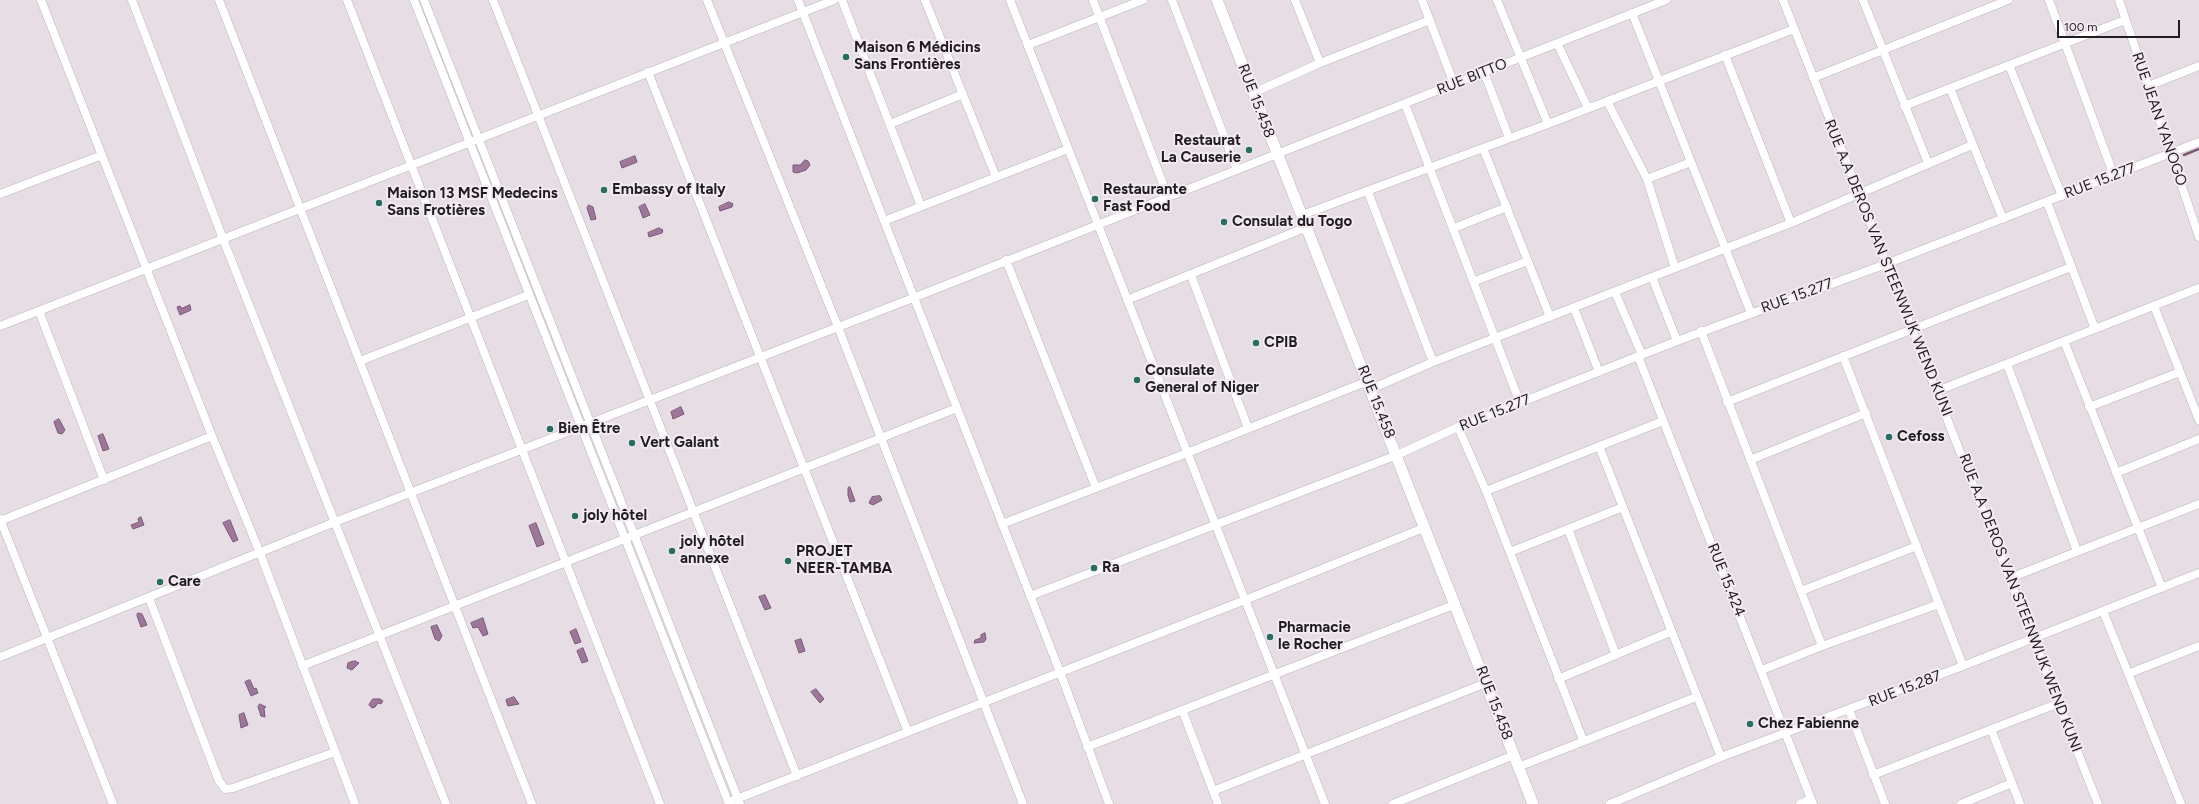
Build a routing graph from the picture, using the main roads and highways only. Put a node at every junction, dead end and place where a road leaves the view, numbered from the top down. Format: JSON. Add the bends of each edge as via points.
{"nodes":[{"id":1,"x":1217,"y":0,"type":"edge"},
{"id":2,"x":1533,"y":804,"type":"edge"}],
"edges":[{"from":1,"to":2,"type":"main road","name":"RUE 15.458"}]}
